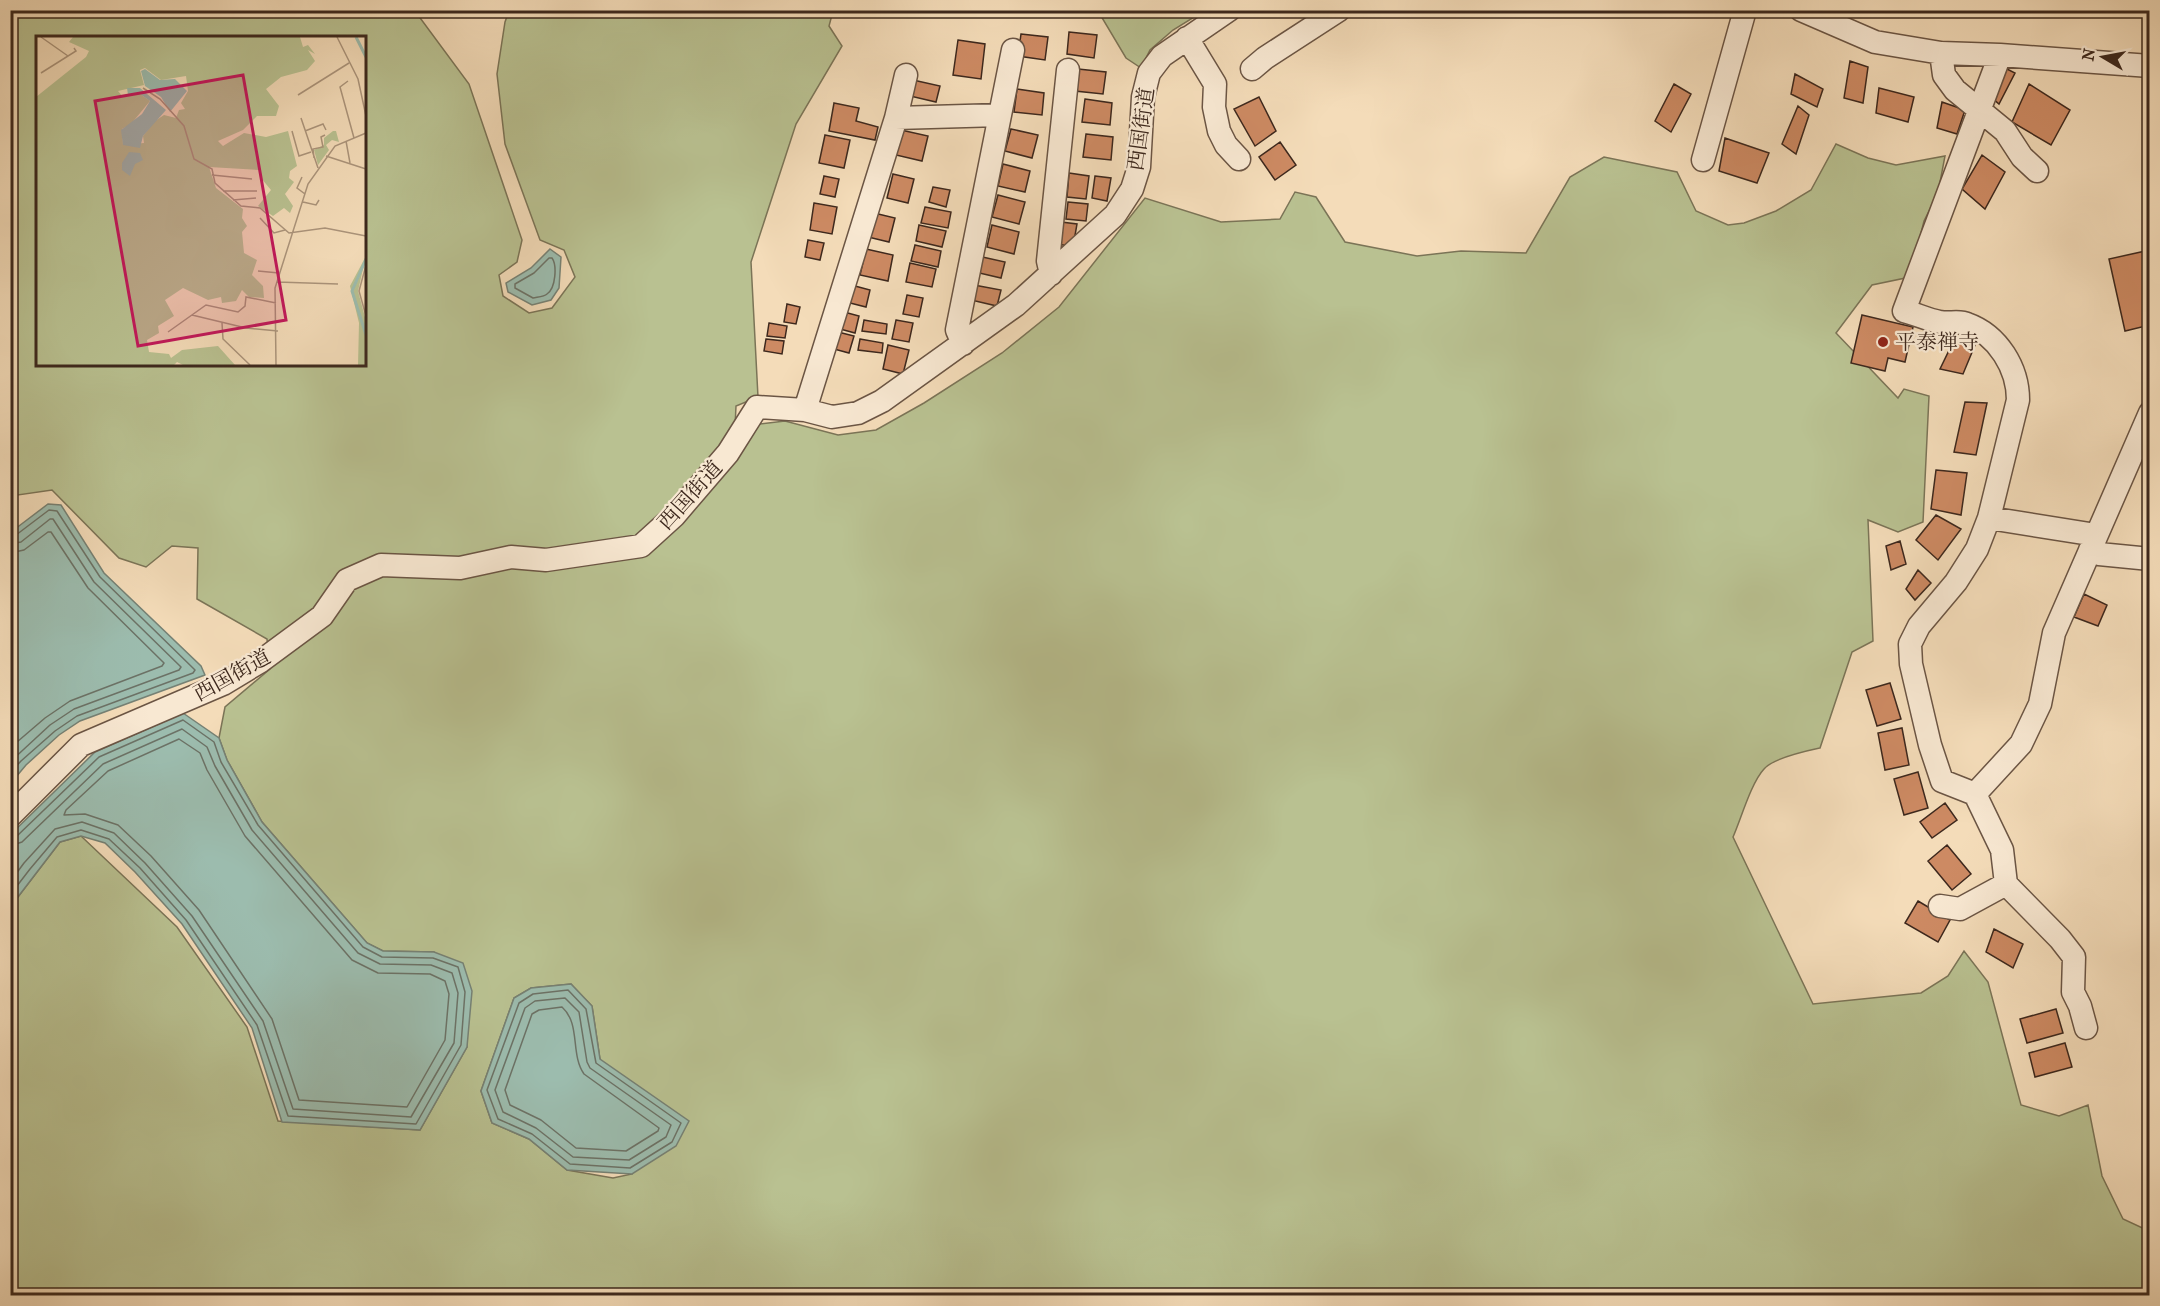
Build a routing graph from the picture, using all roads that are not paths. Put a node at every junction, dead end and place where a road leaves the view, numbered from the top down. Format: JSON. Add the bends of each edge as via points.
{"nodes":[{"id":1,"x":1229,"y":10,"type":"edge"},
{"id":2,"x":1339,"y":10,"type":"edge"},
{"id":3,"x":1745,"y":10,"type":"edge"},
{"id":4,"x":1814,"y":13,"type":"edge"},
{"id":5,"x":1186,"y":38,"type":"junction"},
{"id":6,"x":1013,"y":50,"type":"dead end"},
{"id":7,"x":1941,"y":53,"type":"junction"},
{"id":8,"x":2000,"y":55,"type":"junction"},
{"id":9,"x":2150,"y":66,"type":"edge"},
{"id":10,"x":1252,"y":69,"type":"dead end"},
{"id":11,"x":1068,"y":70,"type":"dead end"},
{"id":12,"x":906,"y":75,"type":"dead end"},
{"id":13,"x":1979,"y":111,"type":"junction"},
{"id":14,"x":1000,"y":115,"type":"junction"},
{"id":15,"x":896,"y":118,"type":"junction"},
{"id":16,"x":1239,"y":159,"type":"dead end"},
{"id":17,"x":1703,"y":160,"type":"dead end"},
{"id":18,"x":2037,"y":171,"type":"dead end"},
{"id":19,"x":1051,"y":274,"type":"junction"},
{"id":20,"x":963,"y":344,"type":"junction"},
{"id":21,"x":805,"y":410,"type":"junction"},
{"id":22,"x":2150,"y":413,"type":"edge"},
{"id":23,"x":1989,"y":518,"type":"junction"},
{"id":24,"x":2093,"y":542,"type":"junction"},
{"id":25,"x":2150,"y":559,"type":"edge"},
{"id":26,"x":1975,"y":794,"type":"junction"},
{"id":27,"x":10,"y":816,"type":"edge"},
{"id":28,"x":2006,"y":884,"type":"junction"},
{"id":29,"x":1940,"y":906,"type":"dead end"},
{"id":30,"x":2086,"y":1028,"type":"dead end"}],
"edges":[{"from":1,"to":5,"type":"street","name":"西国街道"},
{"from":2,"to":10,"type":"street"},
{"from":3,"to":17,"type":"street"},
{"from":4,"to":7,"type":"street","via":[[1875,42]]},
{"from":5,"to":16,"type":"street","via":[[1215,84],[1219,131]]},
{"from":5,"to":19,"type":"street","name":"西国街道","via":[[1162,56],[1149,73],[1132,189],[1114,215]]},
{"from":6,"to":14,"type":"street"},
{"from":7,"to":8,"type":"street"},
{"from":7,"to":13,"type":"street","via":[[1944,75]]},
{"from":8,"to":9,"type":"street"},
{"from":8,"to":13,"type":"street"},
{"from":11,"to":19,"type":"street","via":[[1048,261]]},
{"from":12,"to":15,"type":"street"},
{"from":13,"to":18,"type":"street","via":[[2005,131]]},
{"from":13,"to":23,"type":"street","via":[[1905,310],[1940,322],[1965,322],[1980,330],[1999,345],[2012,371],[2018,400]]},
{"from":14,"to":15,"type":"street"},
{"from":14,"to":20,"type":"street","via":[[957,330]]},
{"from":15,"to":21,"type":"street"},
{"from":19,"to":20,"type":"street","name":"西国街道"},
{"from":20,"to":21,"type":"street","name":"西国街道","via":[[882,401],[858,413],[832,417]]},
{"from":21,"to":27,"type":"street","name":"西国街道","via":[[757,407],[728,453],[674,516],[641,546],[546,560],[511,557],[460,568],[381,565],[347,580],[322,616],[261,661],[223,684],[81,745]]},
{"from":22,"to":24,"type":"street"},
{"from":23,"to":24,"type":"street"},
{"from":23,"to":26,"type":"street","via":[[1977,549],[1956,582],[1918,626],[1910,644],[1927,735],[1942,782]]},
{"from":24,"to":25,"type":"street","via":[[2099,554]]},
{"from":24,"to":26,"type":"street","via":[[2054,633],[2040,704],[2026,734]]},
{"from":26,"to":28,"type":"street","via":[[2002,850]]},
{"from":28,"to":29,"type":"street","via":[[1960,909]]},
{"from":28,"to":30,"type":"street","via":[[2073,957],[2073,992]]}]}
